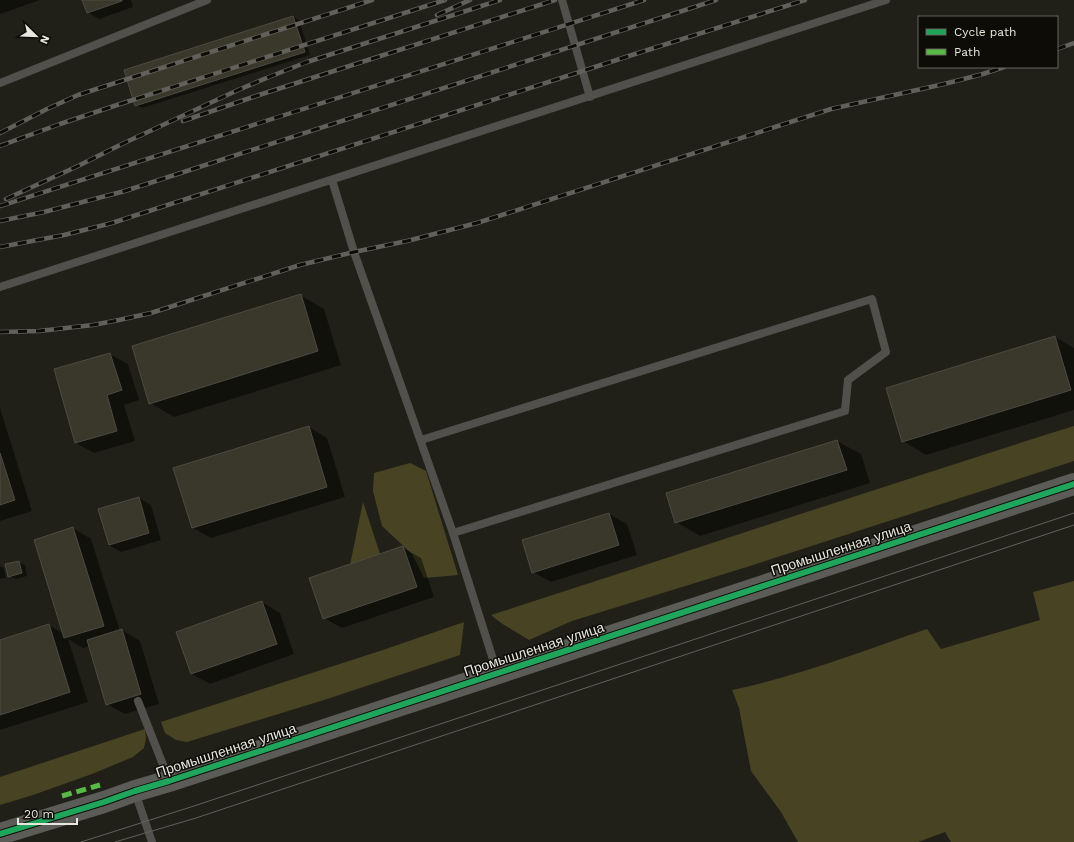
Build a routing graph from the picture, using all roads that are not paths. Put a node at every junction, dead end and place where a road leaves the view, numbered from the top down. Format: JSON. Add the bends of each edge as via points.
{"nodes":[{"id":1,"x":207,"y":0,"type":"edge"},
{"id":2,"x":562,"y":0,"type":"edge"},
{"id":3,"x":886,"y":0,"type":"edge"},
{"id":4,"x":0,"y":83,"type":"edge"},
{"id":5,"x":590,"y":96,"type":"junction"},
{"id":6,"x":332,"y":180,"type":"junction"},
{"id":7,"x":0,"y":287,"type":"edge"},
{"id":8,"x":421,"y":440,"type":"junction"},
{"id":9,"x":1074,"y":484,"type":"edge"},
{"id":10,"x":453,"y":533,"type":"junction"},
{"id":11,"x":498,"y":674,"type":"junction"},
{"id":12,"x":138,"y":701,"type":"dead end"},
{"id":13,"x":169,"y":781,"type":"junction"},
{"id":14,"x":135,"y":791,"type":"junction"},
{"id":15,"x":0,"y":834,"type":"edge"},
{"id":16,"x":152,"y":842,"type":"edge"}],
"edges":[{"from":1,"to":4,"type":"lane"},
{"from":2,"to":5,"type":"lane"},
{"from":3,"to":5,"type":"lane"},
{"from":5,"to":6,"type":"lane"},
{"from":6,"to":7,"type":"lane"},
{"from":6,"to":8,"type":"lane","via":[[354,252]]},
{"from":8,"to":10,"type":"lane"},
{"from":8,"to":10,"type":"lane","via":[[872,299],[886,352],[848,380],[845,411]]},
{"from":9,"to":11,"type":"street","name":"Промышленная улица"},
{"from":10,"to":11,"type":"lane"},
{"from":11,"to":13,"type":"street","name":"Промышленная улица"},
{"from":12,"to":13,"type":"lane"},
{"from":13,"to":14,"type":"street","name":"Промышленная улица"},
{"from":14,"to":15,"type":"street","name":"Промышленная улица"},
{"from":14,"to":16,"type":"lane"}]}
